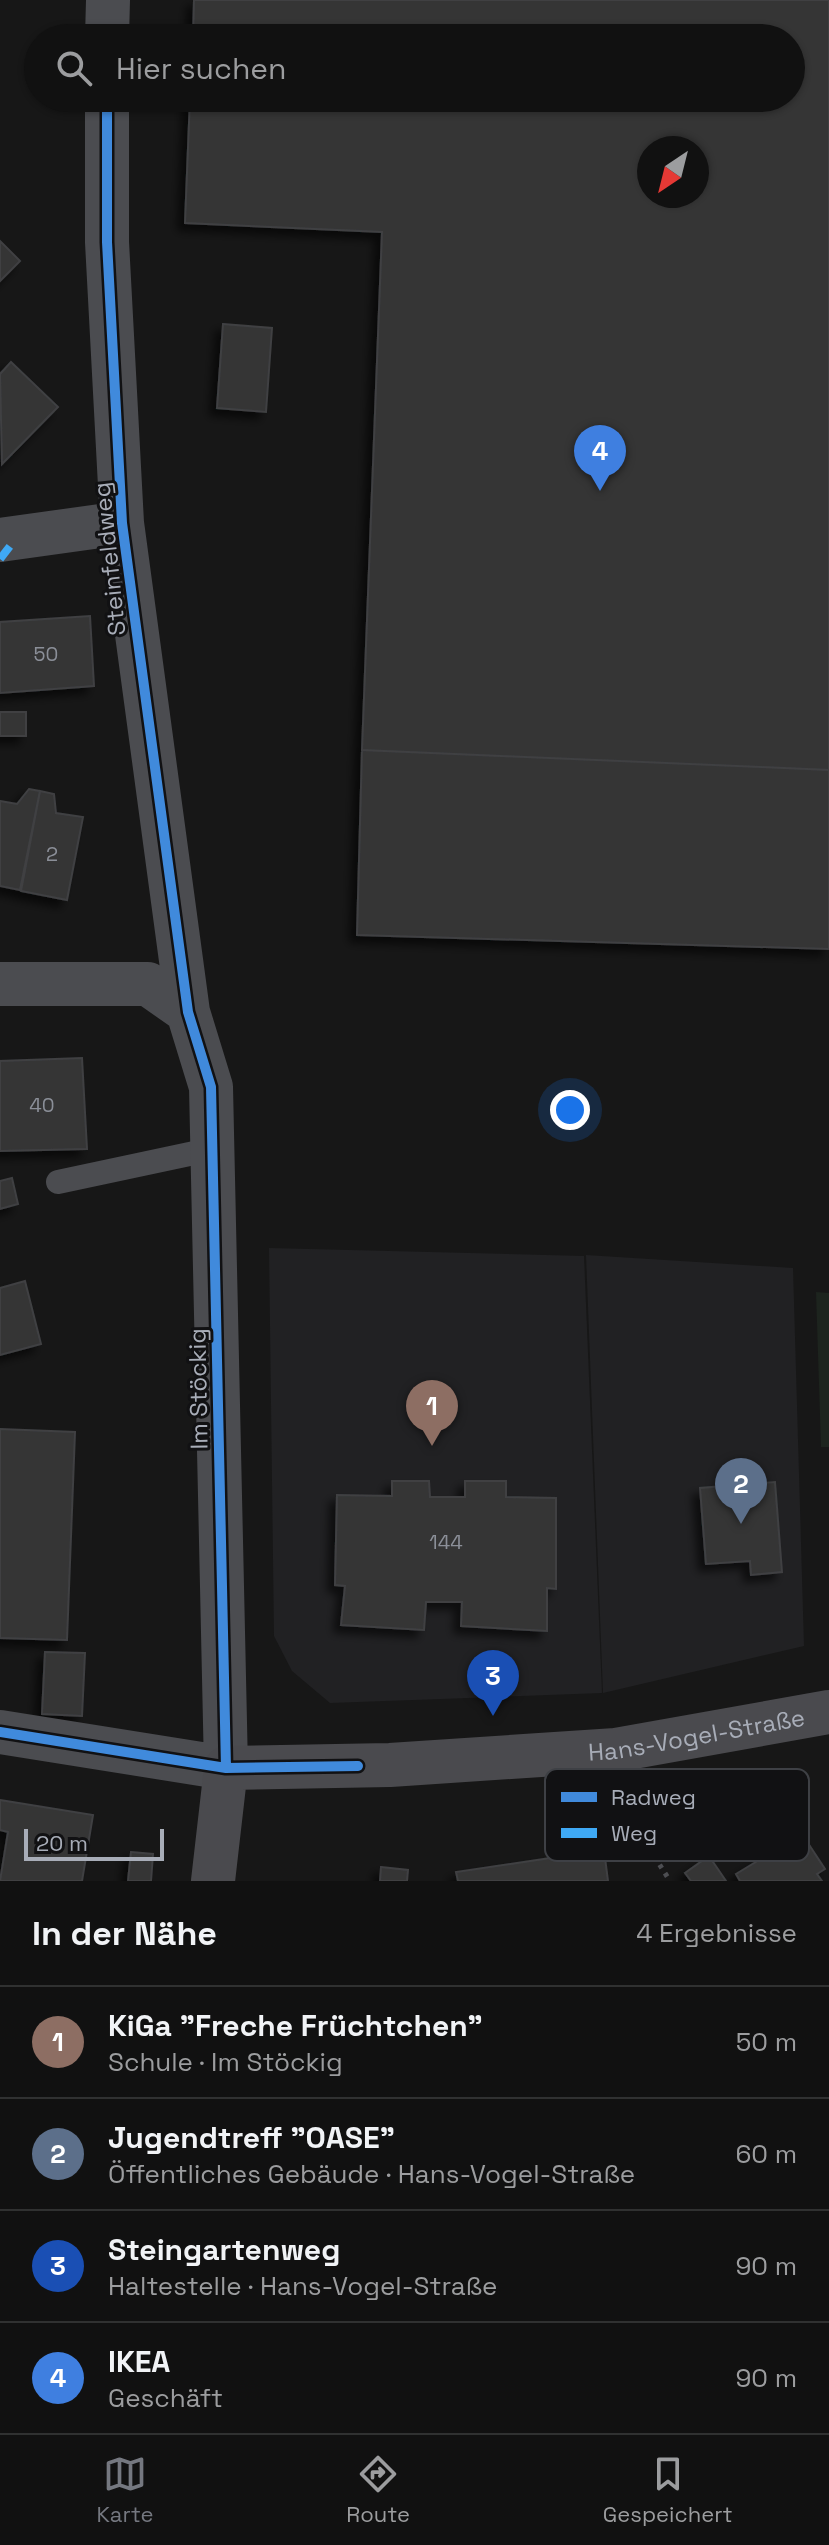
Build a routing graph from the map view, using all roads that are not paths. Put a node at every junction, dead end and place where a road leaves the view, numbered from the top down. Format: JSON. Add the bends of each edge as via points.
{"nodes":[{"id":1,"x":108,"y":0,"type":"edge"},
{"id":2,"x":107,"y":24,"type":"edge"},
{"id":3,"x":107,"y":112,"type":"edge"},
{"id":4,"x":122,"y":523,"type":"junction"},
{"id":5,"x":0,"y":540,"type":"edge"},
{"id":6,"x":0,"y":984,"type":"edge"},
{"id":7,"x":188,"y":1012,"type":"junction"},
{"id":8,"x":213,"y":1149,"type":"junction"},
{"id":9,"x":58,"y":1182,"type":"dead end"},
{"id":10,"x":829,"y":1712,"type":"edge"},
{"id":11,"x":0,"y":1732,"type":"edge"},
{"id":12,"x":226,"y":1768,"type":"junction"},
{"id":13,"x":213,"y":1881,"type":"edge"}],
"edges":[{"from":1,"to":2,"type":"street"},
{"from":3,"to":4,"type":"street","name":"Steinfeldweg","via":[[107,242]]},
{"from":4,"to":5,"type":"street"},
{"from":4,"to":7,"type":"street","name":"Steinfeldweg"},
{"from":6,"to":7,"type":"street","via":[[148,984]]},
{"from":7,"to":8,"type":"street","name":"Im Stöckig","via":[[211,1087]]},
{"from":8,"to":9,"type":"lane"},
{"from":8,"to":12,"type":"street","name":"Im Stöckig"},
{"from":10,"to":12,"type":"main road","name":"Hans-Vogel-Straße","via":[[616,1750],[390,1765]]},
{"from":11,"to":12,"type":"street"},
{"from":12,"to":13,"type":"main road","name":"Im Stöckig"}]}
